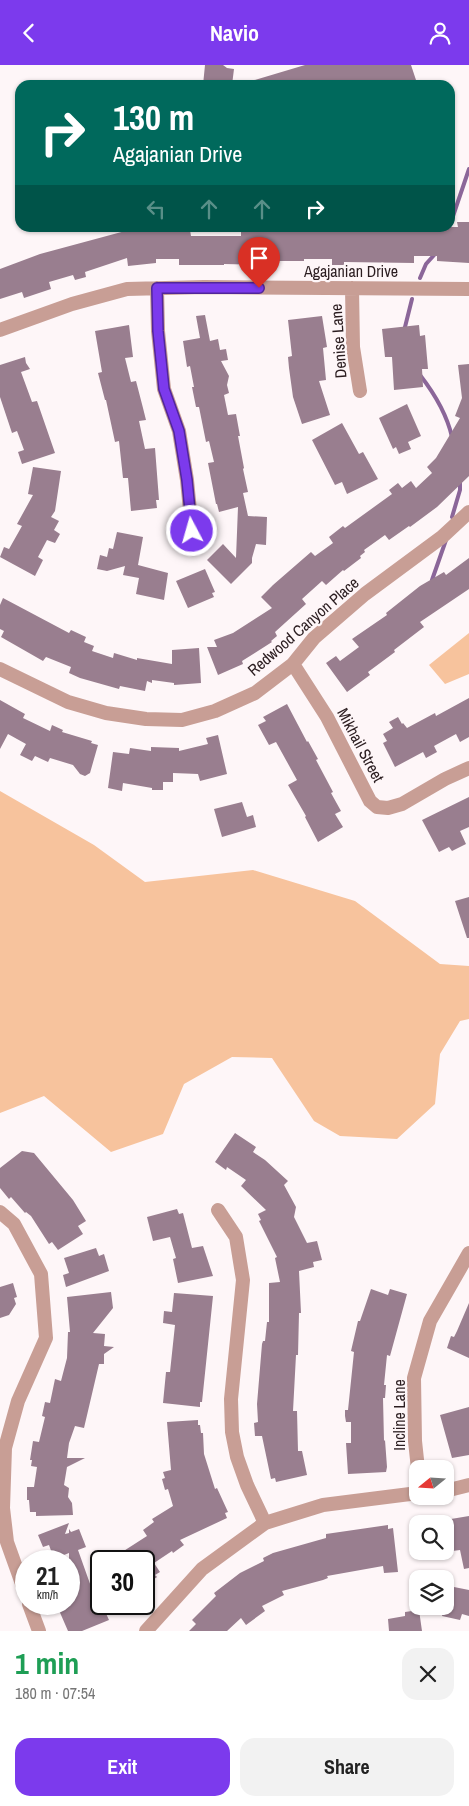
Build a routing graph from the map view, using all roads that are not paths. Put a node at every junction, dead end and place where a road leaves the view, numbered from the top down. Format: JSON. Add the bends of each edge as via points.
{"nodes":[{"id":1,"x":157,"y":288,"type":"junction"},
{"id":2,"x":352,"y":288,"type":"junction"},
{"id":3,"x":469,"y":289,"type":"edge"},
{"id":4,"x":0,"y":330,"type":"edge"},
{"id":5,"x":360,"y":391,"type":"dead end"},
{"id":6,"x":469,"y":512,"type":"edge"},
{"id":7,"x":192,"y":531,"type":"dead end"},
{"id":8,"x":292,"y":664,"type":"junction"},
{"id":9,"x":0,"y":669,"type":"edge"},
{"id":10,"x":469,"y":768,"type":"edge"},
{"id":11,"x":218,"y":1210,"type":"dead end"},
{"id":12,"x":0,"y":1212,"type":"edge"},
{"id":13,"x":469,"y":1253,"type":"edge"},
{"id":14,"x":417,"y":1460,"type":"edge"},
{"id":15,"x":469,"y":1485,"type":"edge"},
{"id":16,"x":454,"y":1489,"type":"edge"},
{"id":17,"x":409,"y":1494,"type":"edge"},
{"id":18,"x":265,"y":1523,"type":"junction"},
{"id":19,"x":4,"y":1543,"type":"edge"},
{"id":20,"x":15,"y":1569,"type":"edge"},
{"id":21,"x":33,"y":1615,"type":"edge"},
{"id":22,"x":39,"y":1631,"type":"edge"},
{"id":23,"x":146,"y":1631,"type":"edge"}],
"edges":[{"from":1,"to":2,"type":"street","name":"Agajanian Drive"},
{"from":1,"to":4,"type":"street","name":"Agajanian Drive","via":[[127,289],[72,304]]},
{"from":1,"to":7,"type":"street","via":[[164,389],[179,431]]},
{"from":2,"to":3,"type":"street","name":"Agajanian Drive"},
{"from":2,"to":5,"type":"street","name":"Denise Lane","via":[[353,347]]},
{"from":6,"to":8,"type":"street","name":"Redwood Canyon Place","via":[[442,537],[365,594],[314,638]]},
{"from":8,"to":9,"type":"street","name":"Redwood Canyon Place","via":[[255,693],[215,711],[182,720],[146,719],[68,703]]},
{"from":8,"to":10,"type":"street","name":"Mikhail Street","via":[[327,717],[370,801],[377,807],[402,804]]},
{"from":11,"to":18,"type":"street","via":[[236,1237],[243,1280],[231,1399],[232,1432],[247,1485]]},
{"from":12,"to":19,"type":"street","via":[[14,1224],[41,1273],[46,1339],[18,1401],[5,1448]]},
{"from":13,"to":14,"type":"street","name":"Incline Lane","via":[[430,1321],[414,1378]]},
{"from":15,"to":16,"type":"street"},
{"from":17,"to":18,"type":"street","via":[[323,1505]]},
{"from":18,"to":23,"type":"street","via":[[202,1569]]},
{"from":19,"to":20,"type":"street"},
{"from":21,"to":22,"type":"street"}]}
